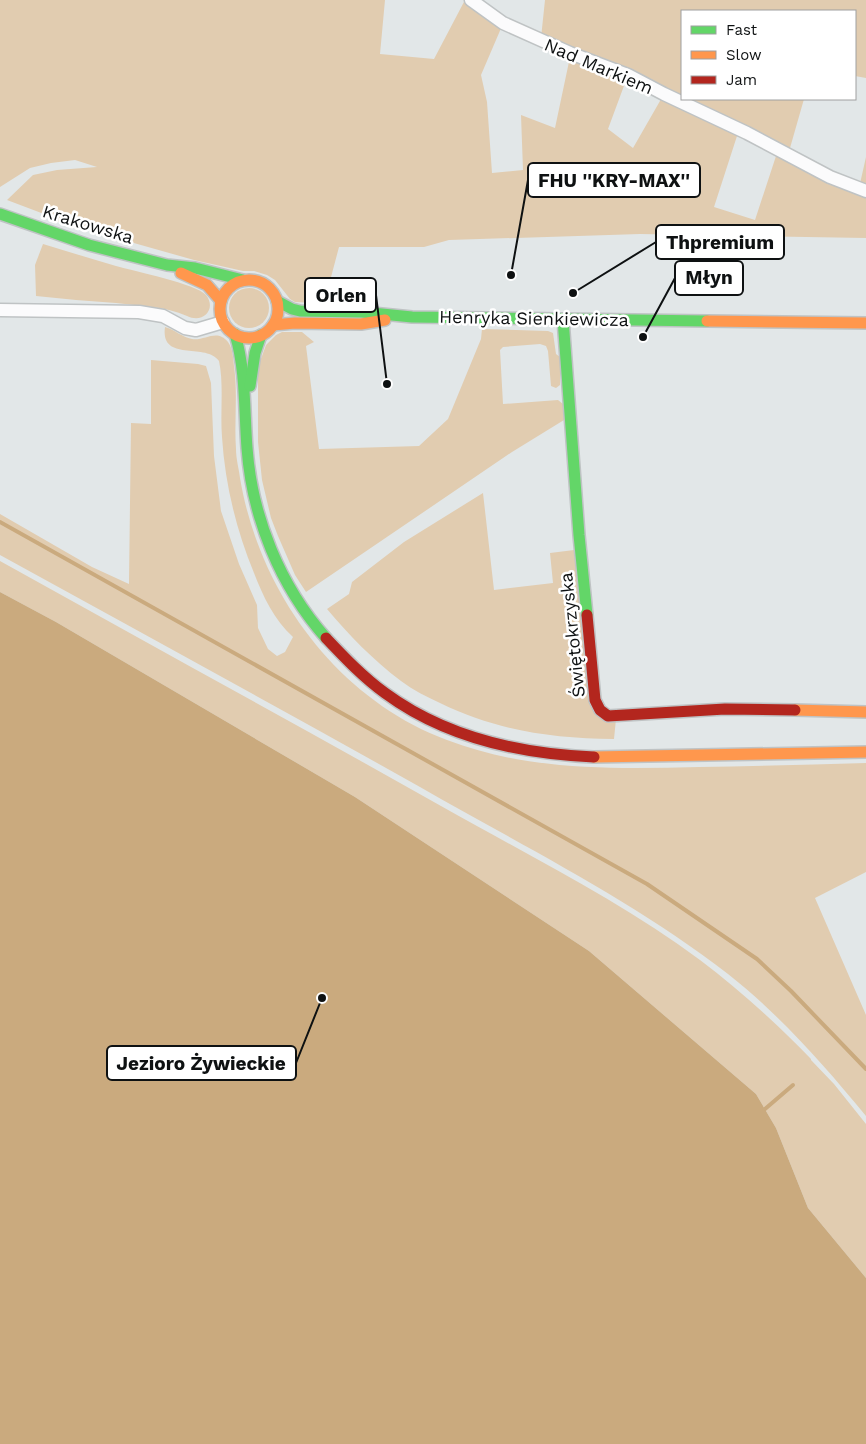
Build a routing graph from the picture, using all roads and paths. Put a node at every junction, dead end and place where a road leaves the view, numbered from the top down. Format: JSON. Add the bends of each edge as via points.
{"nodes":[{"id":1,"x":470,"y":0,"type":"edge"},
{"id":2,"x":866,"y":191,"type":"edge"},
{"id":3,"x":0,"y":214,"type":"edge"},
{"id":4,"x":167,"y":265,"type":"junction"},
{"id":5,"x":243,"y":280,"type":"junction"},
{"id":6,"x":221,"y":301,"type":"junction"},
{"id":7,"x":277,"y":302,"type":"junction"},
{"id":8,"x":0,"y":310,"type":"edge"},
{"id":9,"x":412,"y":316,"type":"junction"},
{"id":10,"x":563,"y":318,"type":"junction"},
{"id":11,"x":223,"y":322,"type":"junction"},
{"id":12,"x":866,"y":323,"type":"edge"},
{"id":13,"x":273,"y":324,"type":"junction"},
{"id":14,"x":235,"y":334,"type":"junction"},
{"id":15,"x":261,"y":336,"type":"junction"},
{"id":16,"x":247,"y":401,"type":"junction"},
{"id":17,"x":866,"y":712,"type":"edge"},
{"id":18,"x":866,"y":752,"type":"edge"}],
"edges":[{"from":1,"to":2,"type":"street","name":"Nad Markiem","via":[[503,23],[628,75],[830,177]]},
{"from":3,"to":4,"type":"main road","name":"Krakowska","via":[[63,237]]},
{"from":4,"to":5,"type":"main road","name":"Krakowska"},
{"from":4,"to":6,"type":"main road","name":"Krakowska","via":[[207,285]]},
{"from":5,"to":6,"type":"main road","via":[[229,287]]},
{"from":5,"to":7,"type":"main road","via":[[266,285]]},
{"from":6,"to":11,"type":"main road"},
{"from":7,"to":9,"type":"main road","name":"Henryka Sienkiewicza","via":[[300,311]]},
{"from":7,"to":13,"type":"main road","via":[[277,316]]},
{"from":8,"to":11,"type":"street","via":[[139,312],[163,316],[196,330]]},
{"from":9,"to":10,"type":"main road","name":"Henryka Sienkiewicza"},
{"from":9,"to":13,"type":"main road","name":"Henryka Sienkiewicza","via":[[361,324]]},
{"from":10,"to":12,"type":"main road","name":"Henryka Sienkiewicza"},
{"from":10,"to":17,"type":"main road","name":"Świętokrzyska","via":[[579,535],[595,700],[600,710],[608,716],[726,709]]},
{"from":11,"to":14,"type":"main road"},
{"from":13,"to":15,"type":"main road"},
{"from":14,"to":15,"type":"main road","via":[[248,338]]},
{"from":14,"to":16,"type":"main road"},
{"from":15,"to":16,"type":"main road"},
{"from":16,"to":18,"type":"main road","via":[[247,446],[252,485],[261,523],[285,580],[309,618],[340,655],[386,695],[422,717],[486,742],[559,754],[650,757]]}]}
